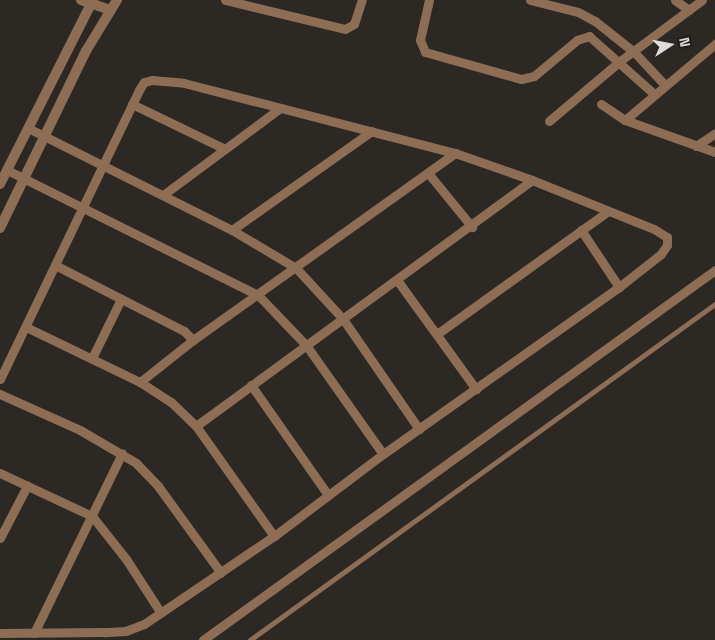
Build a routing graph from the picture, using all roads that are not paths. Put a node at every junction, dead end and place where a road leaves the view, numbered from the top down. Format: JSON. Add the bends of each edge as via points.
{"nodes":[{"id":1,"x":117,"y":0,"type":"edge"},
{"id":2,"x":225,"y":0,"type":"edge"},
{"id":3,"x":362,"y":0,"type":"edge"},
{"id":4,"x":429,"y":0,"type":"edge"},
{"id":5,"x":530,"y":0,"type":"edge"},
{"id":6,"x":675,"y":0,"type":"edge"},
{"id":7,"x":702,"y":0,"type":"edge"},
{"id":8,"x":88,"y":1,"type":"edge"},
{"id":9,"x":110,"y":10,"type":"junction"},
{"id":10,"x":689,"y":10,"type":"junction"},
{"id":11,"x":715,"y":44,"type":"edge"},
{"id":12,"x":634,"y":52,"type":"junction"},
{"id":13,"x":620,"y":61,"type":"junction"},
{"id":14,"x":665,"y":85,"type":"junction"},
{"id":15,"x":654,"y":94,"type":"junction"},
{"id":16,"x":132,"y":104,"type":"junction"},
{"id":17,"x":601,"y":104,"type":"dead end"},
{"id":18,"x":280,"y":108,"type":"junction"},
{"id":19,"x":625,"y":120,"type":"junction"},
{"id":20,"x":549,"y":121,"type":"dead end"},
{"id":21,"x":28,"y":128,"type":"junction"},
{"id":22,"x":372,"y":131,"type":"junction"},
{"id":23,"x":715,"y":133,"type":"edge"},
{"id":24,"x":45,"y":136,"type":"junction"},
{"id":25,"x":696,"y":146,"type":"junction"},
{"id":26,"x":225,"y":149,"type":"junction"},
{"id":27,"x":715,"y":152,"type":"edge"},
{"id":28,"x":456,"y":153,"type":"junction"},
{"id":29,"x":104,"y":165,"type":"junction"},
{"id":30,"x":7,"y":170,"type":"junction"},
{"id":31,"x":428,"y":173,"type":"junction"},
{"id":32,"x":24,"y":179,"type":"junction"},
{"id":33,"x":532,"y":180,"type":"junction"},
{"id":34,"x":0,"y":184,"type":"edge"},
{"id":35,"x":163,"y":195,"type":"junction"},
{"id":36,"x":83,"y":208,"type":"junction"},
{"id":37,"x":607,"y":212,"type":"junction"},
{"id":38,"x":472,"y":227,"type":"junction"},
{"id":39,"x":0,"y":228,"type":"edge"},
{"id":40,"x":232,"y":230,"type":"junction"},
{"id":41,"x":581,"y":230,"type":"junction"},
{"id":42,"x":55,"y":265,"type":"junction"},
{"id":43,"x":296,"y":268,"type":"junction"},
{"id":44,"x":715,"y":270,"type":"edge"},
{"id":45,"x":397,"y":280,"type":"junction"},
{"id":46,"x":619,"y":287,"type":"junction"},
{"id":47,"x":258,"y":295,"type":"junction"},
{"id":48,"x":121,"y":299,"type":"junction"},
{"id":49,"x":715,"y":304,"type":"edge"},
{"id":50,"x":343,"y":319,"type":"junction"},
{"id":51,"x":26,"y":326,"type":"junction"},
{"id":52,"x":437,"y":334,"type":"junction"},
{"id":53,"x":194,"y":340,"type":"junction"},
{"id":54,"x":306,"y":346,"type":"junction"},
{"id":55,"x":92,"y":358,"type":"junction"},
{"id":56,"x":0,"y":379,"type":"edge"},
{"id":57,"x":140,"y":382,"type":"junction"},
{"id":58,"x":252,"y":385,"type":"junction"},
{"id":59,"x":476,"y":389,"type":"junction"},
{"id":60,"x":0,"y":394,"type":"edge"},
{"id":61,"x":196,"y":426,"type":"junction"},
{"id":62,"x":419,"y":429,"type":"junction"},
{"id":63,"x":122,"y":453,"type":"junction"},
{"id":64,"x":383,"y":454,"type":"junction"},
{"id":65,"x":0,"y":473,"type":"edge"},
{"id":66,"x":26,"y":486,"type":"junction"},
{"id":67,"x":328,"y":495,"type":"junction"},
{"id":68,"x":92,"y":516,"type":"junction"},
{"id":69,"x":274,"y":536,"type":"junction"},
{"id":70,"x":0,"y":538,"type":"edge"},
{"id":71,"x":221,"y":573,"type":"junction"},
{"id":72,"x":161,"y":612,"type":"junction"},
{"id":73,"x":0,"y":633,"type":"edge"},
{"id":74,"x":34,"y":633,"type":"junction"},
{"id":75,"x":203,"y":640,"type":"edge"},
{"id":76,"x":250,"y":640,"type":"edge"}],
"edges":[{"from":1,"to":9,"type":"street"},
{"from":2,"to":3,"type":"street","via":[[345,29],[354,24]]},
{"from":4,"to":13,"type":"street","via":[[420,45],[433,55],[520,79],[534,76],[576,40],[589,36]]},
{"from":5,"to":12,"type":"street","via":[[587,16]]},
{"from":6,"to":10,"type":"street"},
{"from":7,"to":10,"type":"street"},
{"from":8,"to":9,"type":"street"},
{"from":8,"to":21,"type":"street"},
{"from":9,"to":24,"type":"street"},
{"from":10,"to":12,"type":"street"},
{"from":11,"to":14,"type":"street"},
{"from":12,"to":13,"type":"street"},
{"from":12,"to":14,"type":"street"},
{"from":13,"to":15,"type":"street"},
{"from":13,"to":20,"type":"street"},
{"from":14,"to":15,"type":"street"},
{"from":15,"to":19,"type":"street"},
{"from":16,"to":18,"type":"street","via":[[144,82],[166,80]]},
{"from":16,"to":26,"type":"street"},
{"from":16,"to":29,"type":"street"},
{"from":17,"to":19,"type":"street"},
{"from":18,"to":22,"type":"street"},
{"from":18,"to":26,"type":"street"},
{"from":19,"to":25,"type":"street"},
{"from":21,"to":24,"type":"street"},
{"from":21,"to":30,"type":"street"},
{"from":22,"to":28,"type":"street"},
{"from":22,"to":40,"type":"street"},
{"from":23,"to":25,"type":"street"},
{"from":24,"to":29,"type":"street"},
{"from":24,"to":32,"type":"street"},
{"from":25,"to":27,"type":"street"},
{"from":26,"to":35,"type":"street"},
{"from":28,"to":31,"type":"street"},
{"from":28,"to":33,"type":"street"},
{"from":29,"to":35,"type":"street"},
{"from":29,"to":36,"type":"street"},
{"from":30,"to":32,"type":"street"},
{"from":30,"to":34,"type":"street"},
{"from":31,"to":38,"type":"street"},
{"from":31,"to":43,"type":"street"},
{"from":32,"to":36,"type":"street"},
{"from":32,"to":39,"type":"street"},
{"from":33,"to":37,"type":"street"},
{"from":33,"to":38,"type":"street"},
{"from":35,"to":40,"type":"street"},
{"from":36,"to":42,"type":"street"},
{"from":36,"to":47,"type":"street"},
{"from":37,"to":41,"type":"street"},
{"from":37,"to":46,"type":"street","via":[[664,234],[667,242],[661,254]]},
{"from":38,"to":45,"type":"street"},
{"from":40,"to":43,"type":"street"},
{"from":41,"to":46,"type":"street"},
{"from":41,"to":52,"type":"street"},
{"from":42,"to":48,"type":"street"},
{"from":42,"to":51,"type":"street"},
{"from":43,"to":47,"type":"street"},
{"from":43,"to":50,"type":"street"},
{"from":44,"to":75,"type":"street"},
{"from":45,"to":50,"type":"street"},
{"from":45,"to":52,"type":"street"},
{"from":46,"to":59,"type":"street"},
{"from":47,"to":53,"type":"street"},
{"from":47,"to":54,"type":"street"},
{"from":48,"to":53,"type":"street","via":[[184,331]]},
{"from":48,"to":55,"type":"street"},
{"from":49,"to":76,"type":"lane"},
{"from":50,"to":54,"type":"street"},
{"from":50,"to":62,"type":"street"},
{"from":51,"to":55,"type":"street"},
{"from":51,"to":56,"type":"street"},
{"from":52,"to":59,"type":"street"},
{"from":53,"to":57,"type":"street"},
{"from":54,"to":58,"type":"street"},
{"from":54,"to":64,"type":"street"},
{"from":55,"to":57,"type":"street"},
{"from":57,"to":61,"type":"street","via":[[171,402]]},
{"from":58,"to":61,"type":"street"},
{"from":58,"to":67,"type":"street"},
{"from":59,"to":62,"type":"street"},
{"from":60,"to":63,"type":"street"},
{"from":61,"to":69,"type":"street"},
{"from":62,"to":64,"type":"street"},
{"from":63,"to":68,"type":"street"},
{"from":63,"to":71,"type":"street","via":[[158,486]]},
{"from":64,"to":67,"type":"street"},
{"from":65,"to":66,"type":"street"},
{"from":66,"to":68,"type":"street"},
{"from":66,"to":70,"type":"street"},
{"from":67,"to":69,"type":"street"},
{"from":68,"to":72,"type":"street","via":[[126,559]]},
{"from":68,"to":74,"type":"street"},
{"from":69,"to":71,"type":"street"},
{"from":71,"to":72,"type":"street"},
{"from":72,"to":74,"type":"street","via":[[126,630]]},
{"from":73,"to":74,"type":"street"}]}
